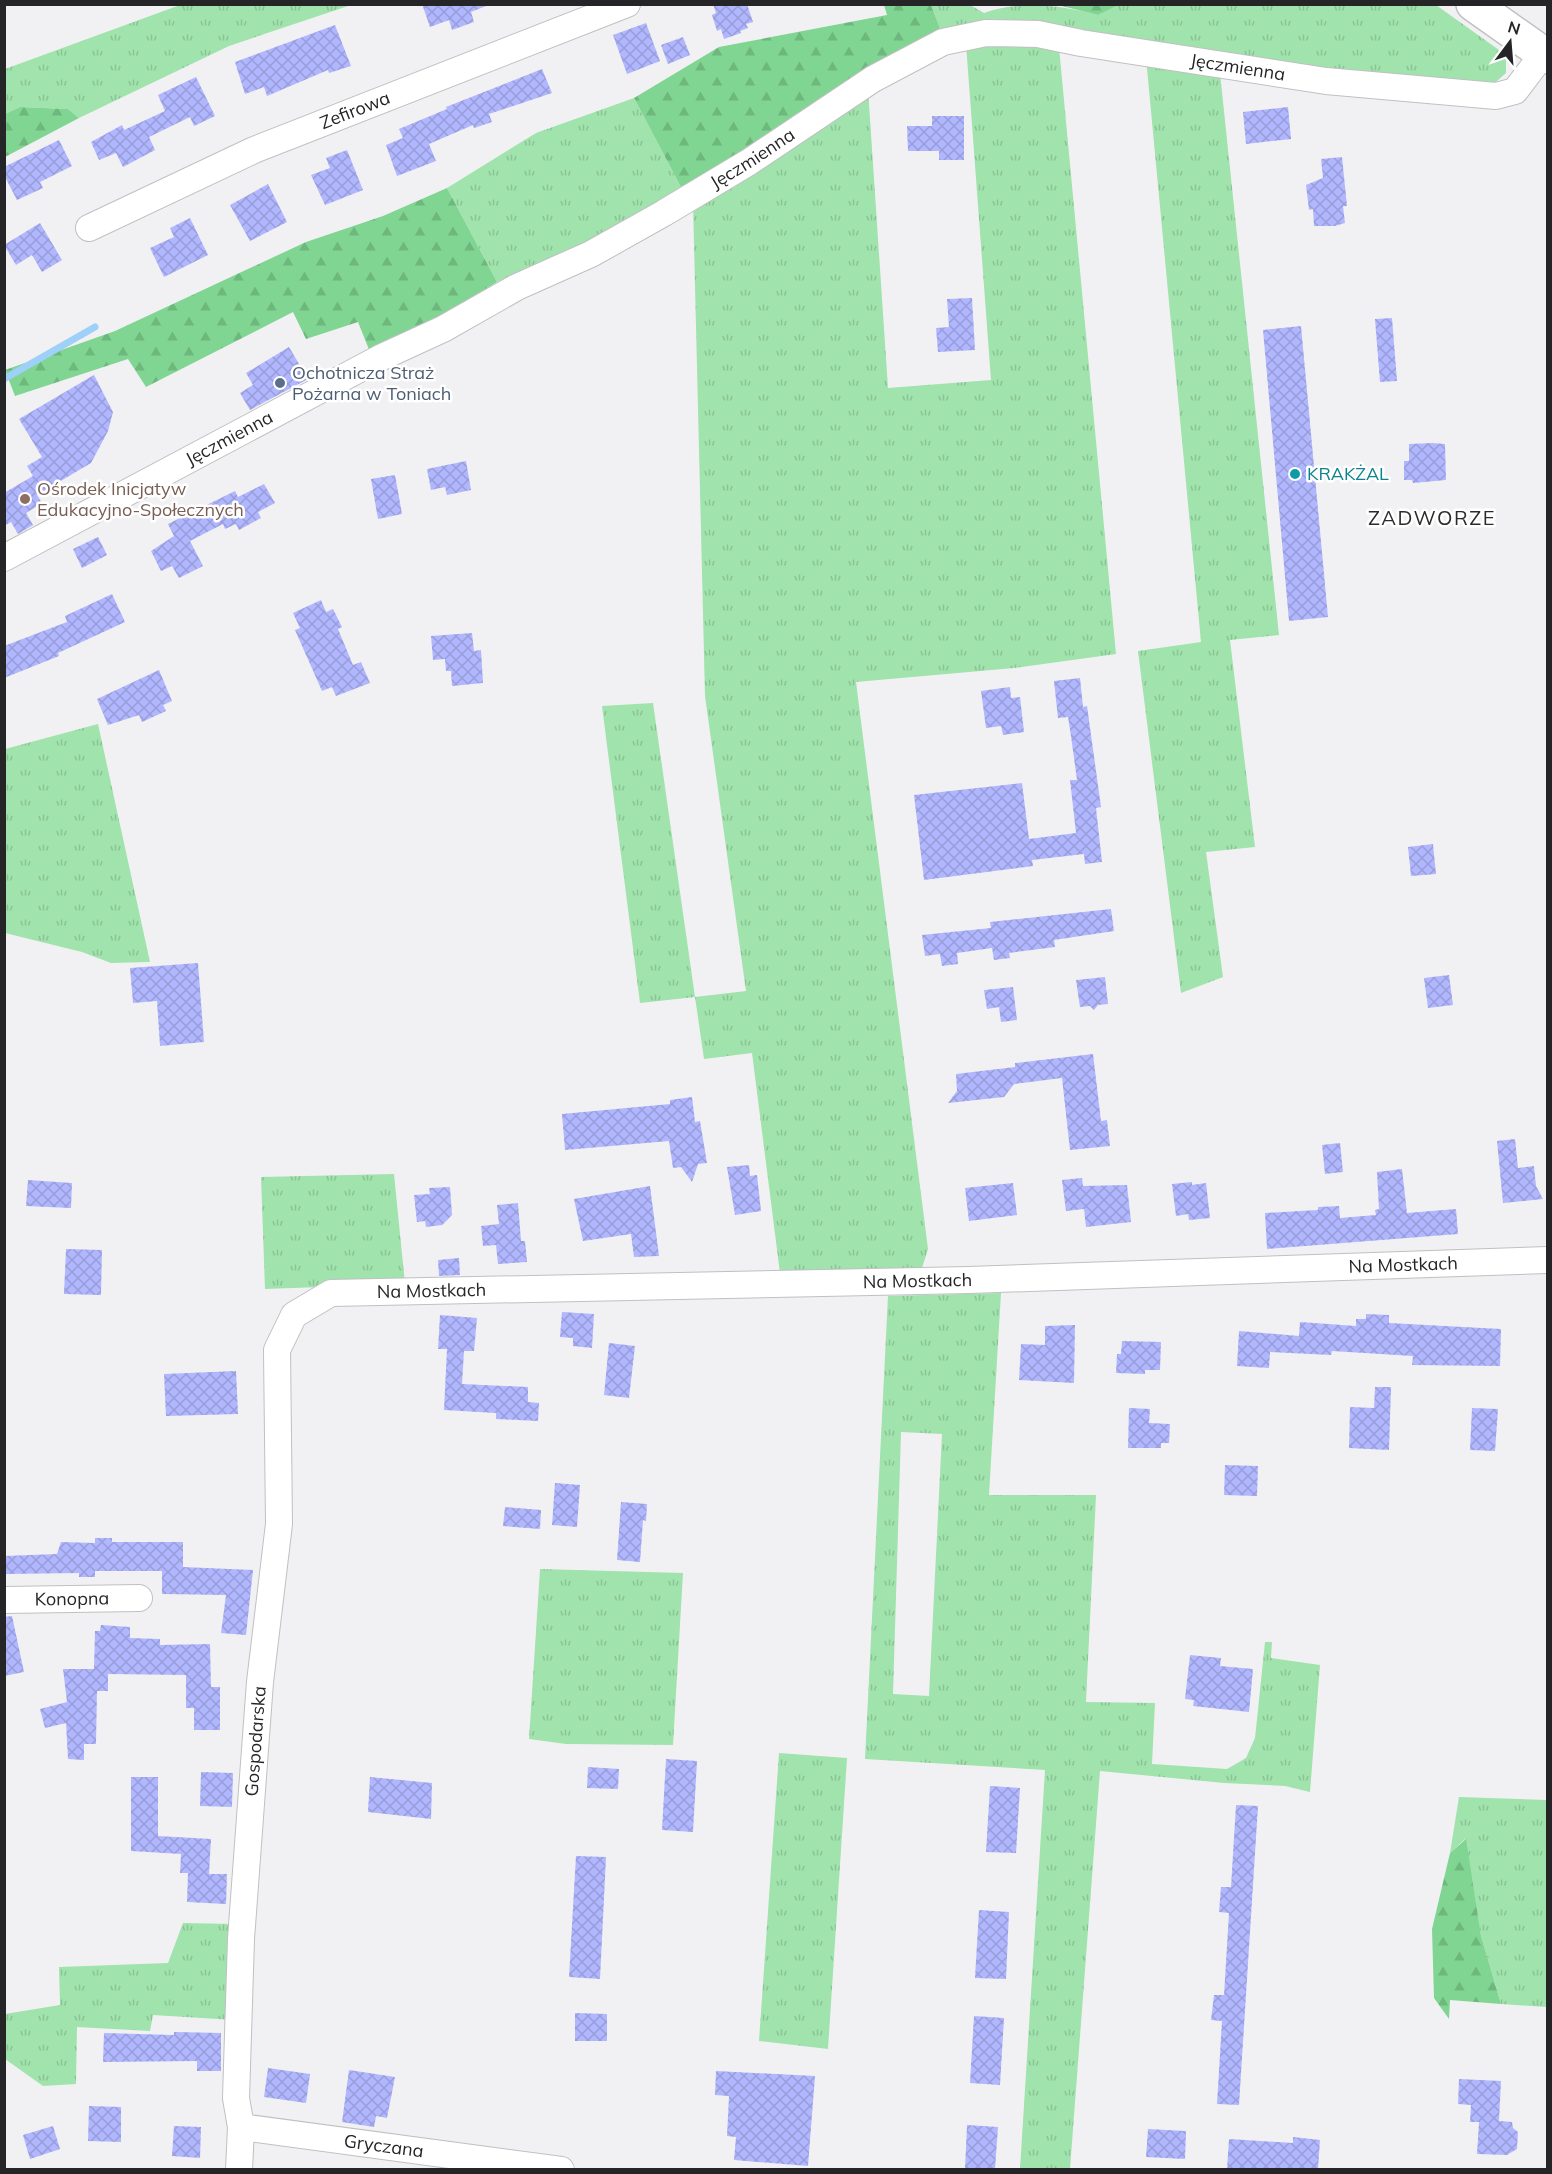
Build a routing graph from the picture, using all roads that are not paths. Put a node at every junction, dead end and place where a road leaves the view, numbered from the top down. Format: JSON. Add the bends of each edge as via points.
{"nodes":[{"id":1,"x":627,"y":4,"type":"edge"},
{"id":2,"x":1473,"y":4,"type":"edge"},
{"id":3,"x":1545,"y":55,"type":"edge"},
{"id":4,"x":89,"y":228,"type":"dead end"},
{"id":5,"x":4,"y":558,"type":"edge"},
{"id":6,"x":1548,"y":1260,"type":"edge"},
{"id":7,"x":294,"y":1315,"type":"joint"},
{"id":8,"x":139,"y":1598,"type":"dead end"},
{"id":9,"x":4,"y":1600,"type":"edge"},
{"id":10,"x":242,"y":2127,"type":"junction"},
{"id":11,"x":239,"y":2169,"type":"edge"},
{"id":12,"x":561,"y":2169,"type":"edge"}],
"edges":[{"from":1,"to":4,"type":"street","name":"Zefirowa","via":[[254,150]]},
{"from":2,"to":3,"type":"street"},
{"from":3,"to":5,"type":"street","name":"Jęczmienna","via":[[1515,91],[1496,96],[1326,81],[1038,34],[986,33],[943,42],[873,80],[749,162],[591,254],[517,287]]},
{"from":6,"to":7,"type":"street","name":"Na Mostkach","via":[[969,1280],[332,1293]]},
{"from":7,"to":10,"type":"street","name":"Gospodarska","via":[[277,1350],[279,1524],[260,1682],[240,1939],[236,2098]]},
{"from":8,"to":9,"type":"street","name":"Konopna"},
{"from":10,"to":11,"type":"street","name":"Gospodarska"},
{"from":10,"to":12,"type":"street","name":"Gryczana"}]}
